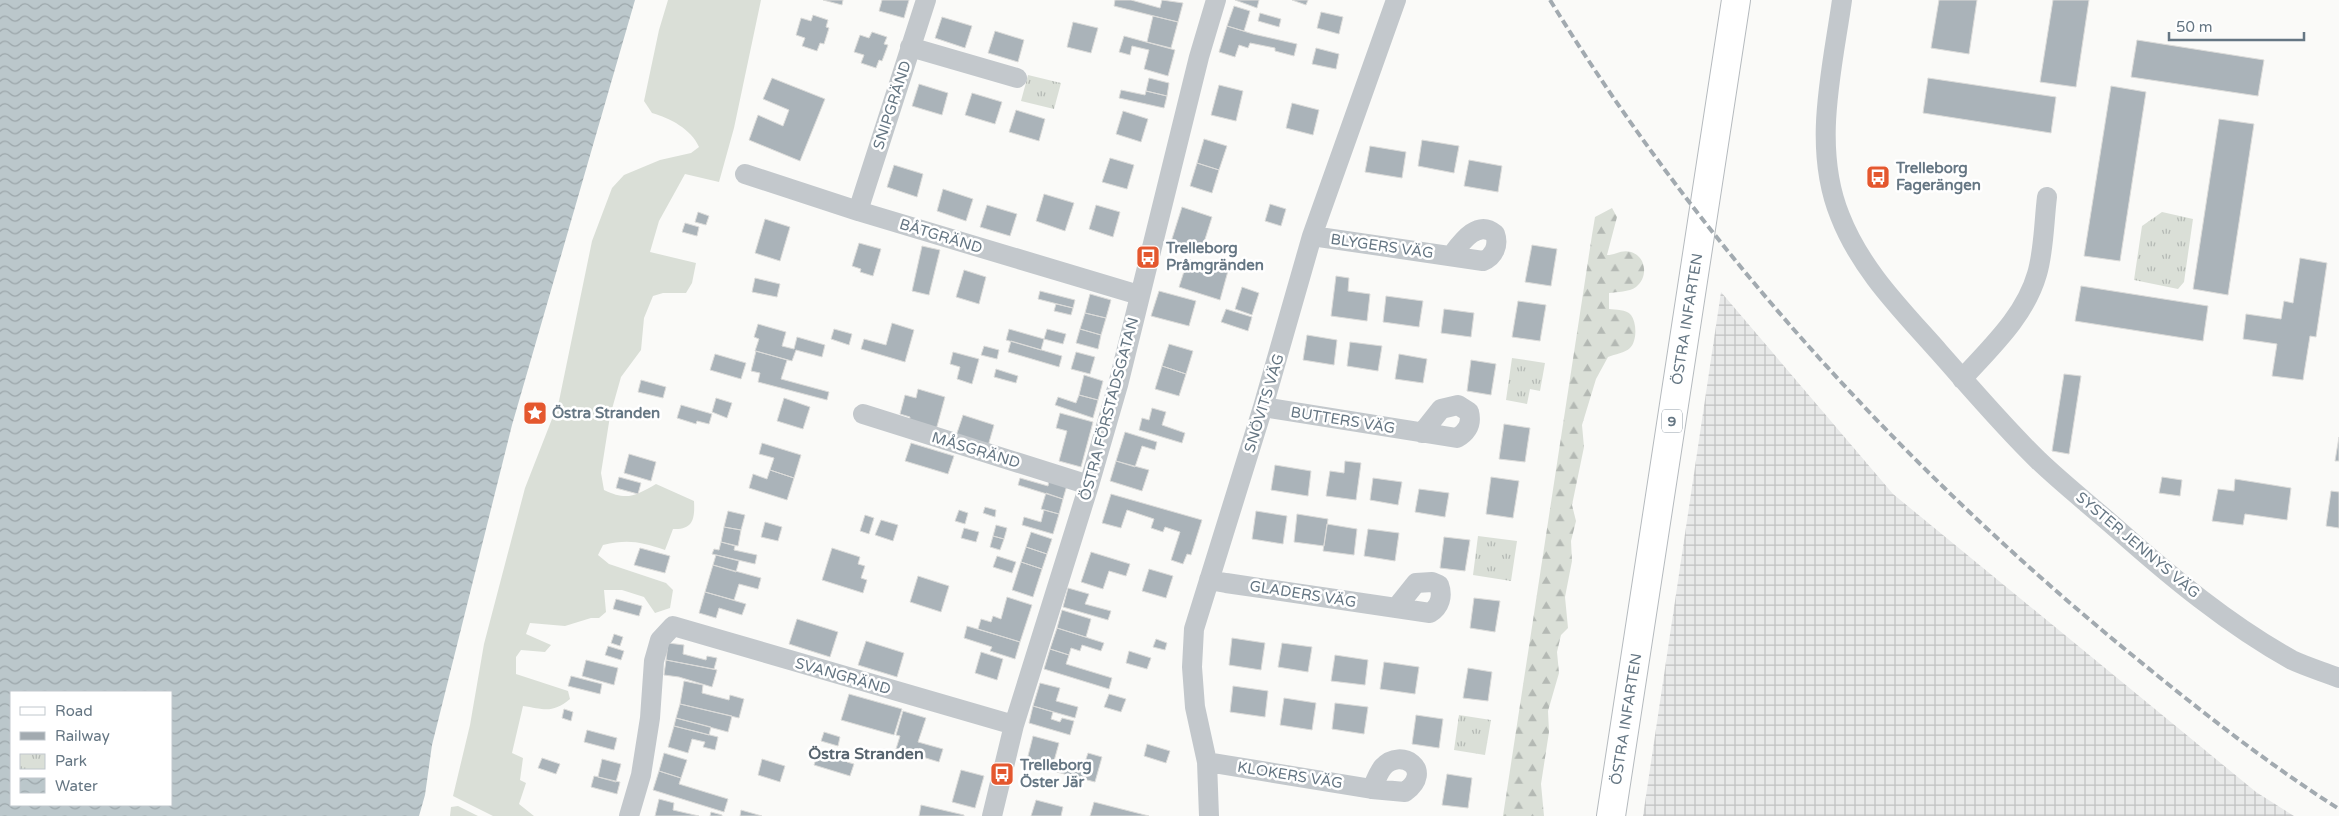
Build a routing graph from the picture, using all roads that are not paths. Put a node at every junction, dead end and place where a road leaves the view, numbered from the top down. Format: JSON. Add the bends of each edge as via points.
{"nodes":[{"id":1,"x":926,"y":0,"type":"edge"},
{"id":2,"x":1216,"y":0,"type":"edge"},
{"id":3,"x":1396,"y":0,"type":"edge"},
{"id":4,"x":1736,"y":0,"type":"edge"},
{"id":5,"x":1842,"y":0,"type":"edge"},
{"id":6,"x":910,"y":47,"type":"junction"},
{"id":7,"x":1017,"y":78,"type":"dead end"},
{"id":8,"x":745,"y":174,"type":"dead end"},
{"id":9,"x":2046,"y":197,"type":"dead end"},
{"id":10,"x":858,"y":211,"type":"junction"},
{"id":11,"x":1312,"y":236,"type":"junction"},
{"id":12,"x":1451,"y":256,"type":"dead end"},
{"id":13,"x":1139,"y":295,"type":"junction"},
{"id":14,"x":1962,"y":379,"type":"junction"},
{"id":15,"x":1263,"y":407,"type":"junction"},
{"id":16,"x":862,"y":414,"type":"dead end"},
{"id":17,"x":1422,"y":433,"type":"dead end"},
{"id":18,"x":1090,"y":485,"type":"junction"},
{"id":19,"x":1209,"y":580,"type":"junction"},
{"id":20,"x":1396,"y":608,"type":"dead end"},
{"id":21,"x":2339,"y":678,"type":"edge"},
{"id":22,"x":1014,"y":726,"type":"junction"},
{"id":23,"x":1207,"y":762,"type":"junction"},
{"id":24,"x":1372,"y":789,"type":"dead end"},
{"id":25,"x":629,"y":816,"type":"edge"},
{"id":26,"x":992,"y":816,"type":"edge"},
{"id":27,"x":1209,"y":816,"type":"edge"},
{"id":28,"x":1611,"y":816,"type":"edge"}],
"edges":[{"from":1,"to":6,"type":"street","name":"SNIPGRÄND"},
{"from":2,"to":13,"type":"street","name":"ÖSTRA FÖRSTADSGATAN"},
{"from":3,"to":11,"type":"street","name":"SNÖVITS VÄG"},
{"from":4,"to":28,"type":"main road","name":"ÖSTRA INFARTEN","number":"9"},
{"from":5,"to":14,"type":"street","name":"SYSTER JENNYS VÄG","via":[[1828,96],[1825,143],[1839,215],[1862,261],[1880,286]]},
{"from":6,"to":7,"type":"street"},
{"from":6,"to":10,"type":"street","name":"SNIPGRÄND"},
{"from":8,"to":10,"type":"street","name":"BÅTGRÄND"},
{"from":9,"to":14,"type":"street","via":[[2037,273],[2026,298],[2011,325]]},
{"from":10,"to":13,"type":"street","name":"BÅTGRÄND"},
{"from":11,"to":12,"type":"street","name":"BLYGERS VÄG"},
{"from":11,"to":15,"type":"street","name":"SNÖVITS VÄG"},
{"from":13,"to":18,"type":"street","name":"ÖSTRA FÖRSTADSGATAN"},
{"from":14,"to":21,"type":"street","name":"SYSTER JENNYS VÄG","via":[[2038,460],[2160,567],[2253,636],[2294,661]]},
{"from":15,"to":17,"type":"street","name":"BUTTERS VÄG"},
{"from":15,"to":19,"type":"street","name":"SNÖVITS VÄG"},
{"from":16,"to":18,"type":"street","name":"MÅSGRÄND"},
{"from":18,"to":22,"type":"street","name":"ÖSTRA FÖRSTADSGATAN"},
{"from":19,"to":20,"type":"street","name":"GLADERS VÄG"},
{"from":19,"to":23,"type":"street","name":"SNÖVITS VÄG","via":[[1194,629],[1192,667],[1195,707]]},
{"from":22,"to":25,"type":"street","name":"SVANGRÄND","via":[[673,626],[660,640],[654,661],[641,775]]},
{"from":22,"to":26,"type":"street","name":"ÖSTRA FÖRSTADSGATAN"},
{"from":23,"to":24,"type":"street","name":"KLOKERS VÄG"},
{"from":23,"to":27,"type":"street","name":"SNÖVITS VÄG"}]}
